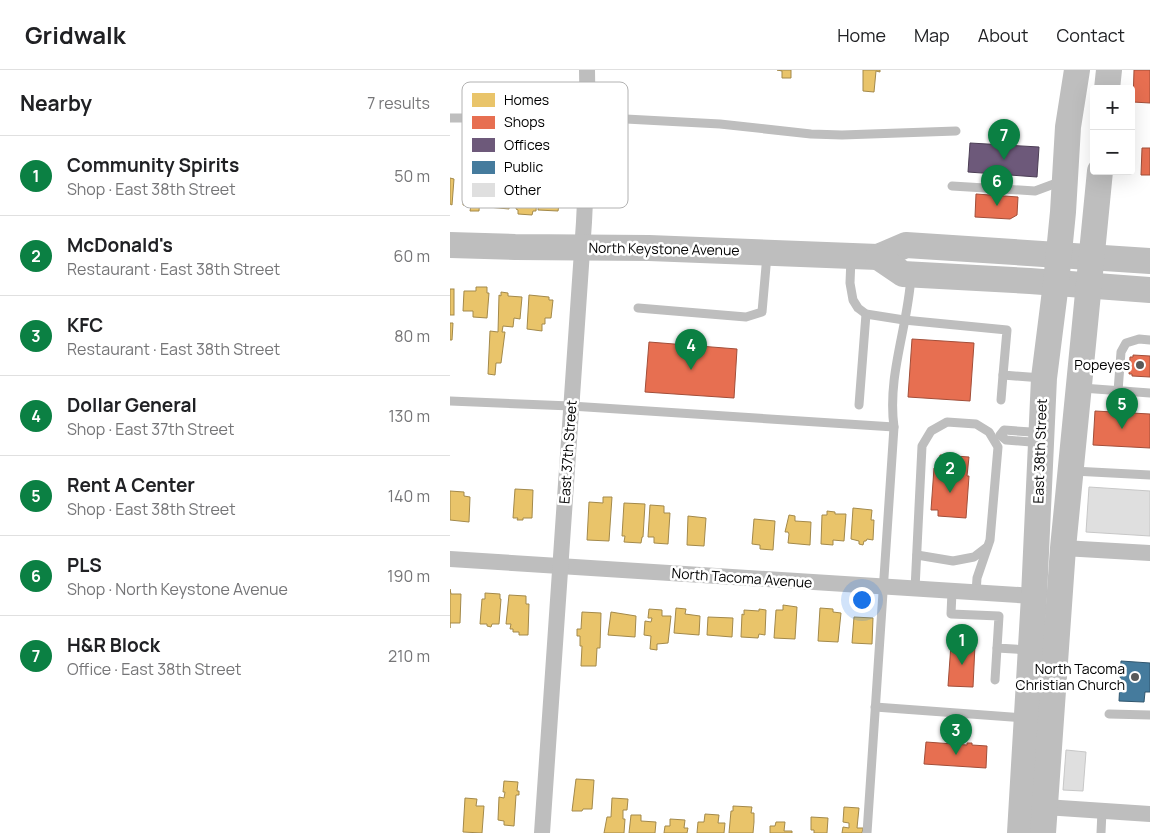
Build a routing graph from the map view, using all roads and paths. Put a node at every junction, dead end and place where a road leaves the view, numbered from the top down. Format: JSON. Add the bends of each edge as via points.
{"nodes":[{"id":1,"x":1077,"y":70,"type":"edge"},
{"id":2,"x":1109,"y":70,"type":"edge"},
{"id":3,"x":1107,"y":85,"type":"edge"},
{"id":4,"x":628,"y":119,"type":"edge"},
{"id":5,"x":956,"y":131,"type":"dead end"},
{"id":6,"x":1100,"y":175,"type":"edge"},
{"id":7,"x":1064,"y":180,"type":"junction"},
{"id":8,"x":952,"y":186,"type":"dead end"},
{"id":9,"x":585,"y":208,"type":"edge"},
{"id":10,"x":450,"y":245,"type":"edge"},
{"id":11,"x":583,"y":247,"type":"junction"},
{"id":12,"x":767,"y":252,"type":"junction"},
{"id":13,"x":1058,"y":255,"type":"junction"},
{"id":14,"x":851,"y":256,"type":"junction"},
{"id":15,"x":878,"y":257,"type":"junction"},
{"id":16,"x":1091,"y":257,"type":"junction"},
{"id":17,"x":1150,"y":260,"type":"edge"},
{"id":18,"x":912,"y":274,"type":"junction"},
{"id":19,"x":1056,"y":282,"type":"junction"},
{"id":20,"x":1088,"y":285,"type":"junction"},
{"id":21,"x":1150,"y":290,"type":"edge"},
{"id":22,"x":638,"y":308,"type":"dead end"},
{"id":23,"x":866,"y":314,"type":"junction"},
{"id":24,"x":904,"y":320,"type":"junction"},
{"id":25,"x":1150,"y":340,"type":"edge"},
{"id":26,"x":1003,"y":375,"type":"junction"},
{"id":27,"x":1044,"y":378,"type":"junction"},
{"id":28,"x":1079,"y":388,"type":"junction"},
{"id":29,"x":1118,"y":391,"type":"junction"},
{"id":30,"x":1150,"y":393,"type":"edge"},
{"id":31,"x":1001,"y":400,"type":"dead end"},
{"id":32,"x":450,"y":401,"type":"edge"},
{"id":33,"x":860,"y":405,"type":"dead end"},
{"id":34,"x":571,"y":406,"type":"junction"},
{"id":35,"x":894,"y":427,"type":"junction"},
{"id":36,"x":996,"y":435,"type":"junction"},
{"id":37,"x":1037,"y":437,"type":"junction"},
{"id":38,"x":1070,"y":471,"type":"junction"},
{"id":39,"x":1150,"y":475,"type":"edge"},
{"id":40,"x":987,"y":547,"type":"junction"},
{"id":41,"x":1063,"y":548,"type":"junction"},
{"id":42,"x":1150,"y":553,"type":"edge"},
{"id":43,"x":917,"y":555,"type":"junction"},
{"id":44,"x":450,"y":559,"type":"edge"},
{"id":45,"x":559,"y":566,"type":"junction"},
{"id":46,"x":884,"y":587,"type":"junction"},
{"id":47,"x":915,"y":589,"type":"junction"},
{"id":48,"x":952,"y":592,"type":"junction"},
{"id":49,"x":976,"y":593,"type":"junction"},
{"id":50,"x":1034,"y":596,"type":"junction"},
{"id":51,"x":997,"y":648,"type":"junction"},
{"id":52,"x":1031,"y":650,"type":"junction"},
{"id":53,"x":995,"y":680,"type":"dead end"},
{"id":54,"x":875,"y":707,"type":"junction"},
{"id":55,"x":1109,"y":714,"type":"dead end"},
{"id":56,"x":1150,"y":716,"type":"edge"},
{"id":57,"x":1027,"y":719,"type":"junction"},
{"id":58,"x":1045,"y":807,"type":"junction"},
{"id":59,"x":1102,"y":811,"type":"junction"},
{"id":60,"x":1150,"y":814,"type":"edge"},
{"id":61,"x":542,"y":833,"type":"edge"},
{"id":62,"x":867,"y":833,"type":"edge"},
{"id":63,"x":1020,"y":833,"type":"edge"},
{"id":64,"x":1043,"y":833,"type":"edge"},
{"id":65,"x":1101,"y":833,"type":"edge"}],
"edges":[{"from":1,"to":7,"type":"main road","name":"East 38th Street"},
{"from":2,"to":3,"type":"main road"},
{"from":4,"to":5,"type":"lane","via":[[720,124],[811,134]]},
{"from":6,"to":16,"type":"main road","name":"East 38th Street"},
{"from":7,"to":8,"type":"lane","via":[[1035,191]]},
{"from":7,"to":13,"type":"main road","name":"East 38th Street"},
{"from":9,"to":11,"type":"street","name":"East 37th Street"},
{"from":10,"to":11,"type":"main road","name":"North Keystone Avenue"},
{"from":11,"to":12,"type":"main road","name":"North Keystone Avenue"},
{"from":11,"to":34,"type":"street","name":"East 37th Street"},
{"from":12,"to":14,"type":"main road","name":"North Keystone Avenue"},
{"from":12,"to":22,"type":"lane","via":[[762,312],[746,317]]},
{"from":13,"to":15,"type":"main road","name":"North Keystone Avenue","via":[[947,244],[906,245]]},
{"from":13,"to":16,"type":"main road","name":"North Keystone Avenue"},
{"from":13,"to":19,"type":"main road","name":"East 38th Street"},
{"from":14,"to":15,"type":"main road","name":"North Keystone Avenue"},
{"from":14,"to":23,"type":"lane","via":[[853,300]]},
{"from":15,"to":18,"type":"main road","via":[[903,274]]},
{"from":16,"to":17,"type":"main road","name":"North Keystone Avenue"},
{"from":16,"to":20,"type":"main road","name":"East 38th Street"},
{"from":18,"to":19,"type":"main road"},
{"from":18,"to":24,"type":"lane"},
{"from":19,"to":20,"type":"main road"},
{"from":19,"to":27,"type":"main road","name":"East 38th Street"},
{"from":20,"to":21,"type":"main road"},
{"from":20,"to":28,"type":"main road","name":"East 38th Street"},
{"from":23,"to":24,"type":"lane"},
{"from":23,"to":33,"type":"lane"},
{"from":24,"to":26,"type":"lane","via":[[1006,330]]},
{"from":24,"to":35,"type":"lane","via":[[893,385]]},
{"from":25,"to":29,"type":"lane","via":[[1126,343],[1121,352]]},
{"from":26,"to":27,"type":"lane"},
{"from":26,"to":31,"type":"lane"},
{"from":27,"to":37,"type":"main road","name":"East 38th Street"},
{"from":28,"to":29,"type":"lane"},
{"from":28,"to":38,"type":"main road","name":"East 38th Street"},
{"from":29,"to":30,"type":"lane"},
{"from":32,"to":34,"type":"lane"},
{"from":34,"to":35,"type":"lane"},
{"from":34,"to":45,"type":"street","name":"East 37th Street"},
{"from":35,"to":46,"type":"lane"},
{"from":36,"to":37,"type":"lane","via":[[1004,430],[1027,431]]},
{"from":36,"to":40,"type":"lane","via":[[998,447]]},
{"from":36,"to":43,"type":"lane","via":[[976,424],[947,422],[931,431],[922,446]]},
{"from":37,"to":50,"type":"main road","name":"East 38th Street","via":[[1041,467]]},
{"from":38,"to":39,"type":"lane"},
{"from":38,"to":41,"type":"main road","name":"East 38th Street"},
{"from":40,"to":43,"type":"lane","via":[[974,557],[953,561]]},
{"from":40,"to":49,"type":"lane","via":[[977,578]]},
{"from":41,"to":42,"type":"street"},
{"from":41,"to":58,"type":"main road","name":"East 38th Street"},
{"from":43,"to":47,"type":"lane"},
{"from":44,"to":45,"type":"street","name":"North Tacoma Avenue"},
{"from":45,"to":46,"type":"street","name":"North Tacoma Avenue"},
{"from":45,"to":61,"type":"street","name":"East 37th Street"},
{"from":46,"to":47,"type":"street","name":"North Tacoma Avenue"},
{"from":46,"to":54,"type":"lane"},
{"from":47,"to":48,"type":"street","name":"North Tacoma Avenue"},
{"from":48,"to":49,"type":"street","name":"North Tacoma Avenue"},
{"from":48,"to":51,"type":"lane","via":[[951,614],[999,616]]},
{"from":49,"to":50,"type":"street","name":"North Tacoma Avenue"},
{"from":50,"to":52,"type":"main road","name":"East 38th Street"},
{"from":51,"to":52,"type":"lane"},
{"from":51,"to":53,"type":"lane"},
{"from":52,"to":57,"type":"main road","name":"East 38th Street"},
{"from":54,"to":57,"type":"lane"},
{"from":54,"to":62,"type":"lane"},
{"from":55,"to":56,"type":"lane"},
{"from":57,"to":63,"type":"main road","name":"East 38th Street"},
{"from":58,"to":59,"type":"street"},
{"from":58,"to":64,"type":"main road","name":"East 38th Street"},
{"from":59,"to":60,"type":"street"},
{"from":59,"to":65,"type":"lane"}]}
